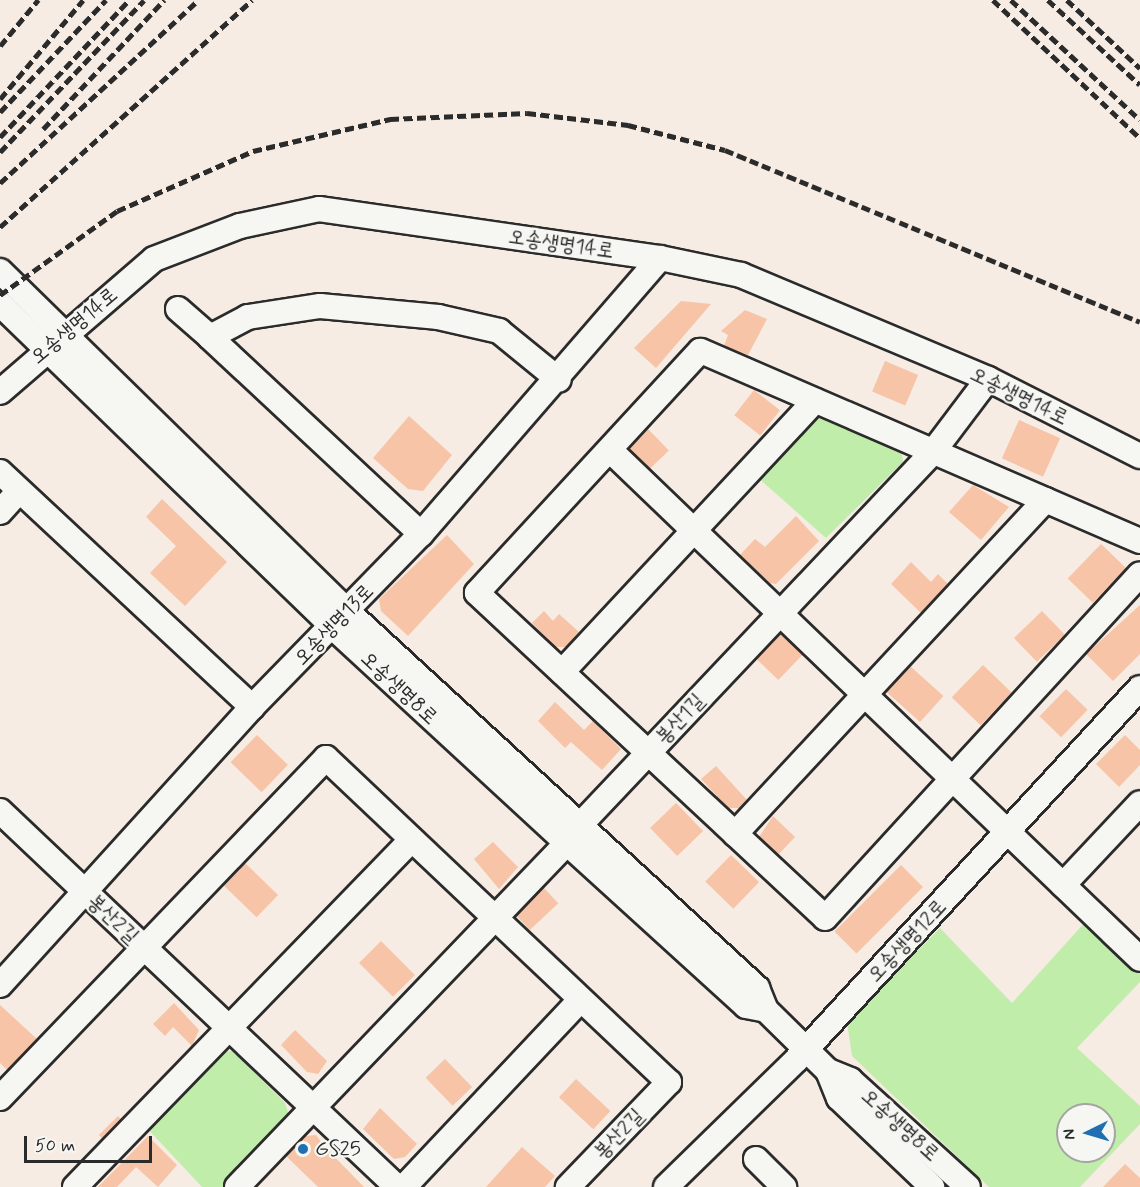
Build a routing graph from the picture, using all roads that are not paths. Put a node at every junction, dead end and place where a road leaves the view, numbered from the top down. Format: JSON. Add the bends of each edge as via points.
{"nodes":[{"id":1,"x":660,"y":258,"type":"junction"},
{"id":2,"x":0,"y":272,"type":"edge"},
{"id":3,"x":0,"y":304,"type":"edge"},
{"id":4,"x":178,"y":309,"type":"dead end"},
{"id":5,"x":210,"y":337,"type":"junction"},
{"id":6,"x":55,"y":340,"type":"junction"},
{"id":7,"x":988,"y":379,"type":"junction"},
{"id":8,"x":559,"y":380,"type":"junction"},
{"id":9,"x":0,"y":392,"type":"edge"},
{"id":10,"x":815,"y":400,"type":"junction"},
{"id":11,"x":611,"y":451,"type":"junction"},
{"id":12,"x":933,"y":452,"type":"junction"},
{"id":13,"x":1140,"y":456,"type":"edge"},
{"id":14,"x":0,"y":472,"type":"edge"},
{"id":15,"x":20,"y":491,"type":"junction"},
{"id":16,"x":1045,"y":500,"type":"junction"},
{"id":17,"x":0,"y":512,"type":"edge"},
{"id":18,"x":693,"y":529,"type":"junction"},
{"id":19,"x":421,"y":534,"type":"junction"},
{"id":20,"x":1140,"y":541,"type":"edge"},
{"id":21,"x":1140,"y":574,"type":"edge"},
{"id":22,"x":780,"y":614,"type":"junction"},
{"id":23,"x":341,"y":620,"type":"junction"},
{"id":24,"x":562,"y":672,"type":"junction"},
{"id":25,"x":1140,"y":688,"type":"edge"},
{"id":26,"x":864,"y":694,"type":"junction"},
{"id":27,"x":252,"y":707,"type":"junction"},
{"id":28,"x":648,"y":753,"type":"junction"},
{"id":29,"x":951,"y":777,"type":"junction"},
{"id":30,"x":1140,"y":803,"type":"edge"},
{"id":31,"x":0,"y":811,"type":"edge"},
{"id":32,"x":581,"y":824,"type":"junction"},
{"id":33,"x":1007,"y":832,"type":"junction"},
{"id":34,"x":735,"y":834,"type":"junction"},
{"id":35,"x":410,"y":840,"type":"junction"},
{"id":36,"x":567,"y":843,"type":"junction"},
{"id":37,"x":1063,"y":885,"type":"junction"},
{"id":38,"x":86,"y":893,"type":"junction"},
{"id":39,"x":498,"y":918,"type":"junction"},
{"id":40,"x":144,"y":948,"type":"junction"},
{"id":41,"x":1140,"y":959,"type":"edge"},
{"id":42,"x":0,"y":985,"type":"edge"},
{"id":43,"x":580,"y":1000,"type":"junction"},
{"id":44,"x":766,"y":1010,"type":"junction"},
{"id":45,"x":226,"y":1026,"type":"junction"},
{"id":46,"x":806,"y":1049,"type":"junction"},
{"id":47,"x":828,"y":1071,"type":"junction"},
{"id":48,"x":0,"y":1098,"type":"edge"},
{"id":49,"x":313,"y":1108,"type":"junction"},
{"id":50,"x":75,"y":1187,"type":"edge"},
{"id":51,"x":237,"y":1187,"type":"edge"},
{"id":52,"x":397,"y":1187,"type":"edge"},
{"id":53,"x":404,"y":1187,"type":"edge"},
{"id":54,"x":568,"y":1187,"type":"edge"},
{"id":55,"x":666,"y":1187,"type":"edge"},
{"id":56,"x":932,"y":1187,"type":"edge"},
{"id":57,"x":968,"y":1187,"type":"edge"}],
"edges":[{"from":1,"to":6,"type":"street","name":"오송생명14로","via":[[319,209],[240,226],[154,259]]},
{"from":1,"to":7,"type":"street","name":"오송생명14로","via":[[741,275]]},
{"from":1,"to":8,"type":"street","name":"오송생명13로"},
{"from":2,"to":6,"type":"street"},
{"from":3,"to":6,"type":"street"},
{"from":4,"to":5,"type":"street"},
{"from":5,"to":8,"type":"street","via":[[248,317],[320,306],[438,317],[499,331]]},
{"from":5,"to":19,"type":"street"},
{"from":6,"to":9,"type":"street","name":"오송생명14로"},
{"from":6,"to":23,"type":"street","name":"오송생명8로"},
{"from":7,"to":12,"type":"street","name":"봉산1길"},
{"from":7,"to":13,"type":"street","name":"오송생명14로"},
{"from":8,"to":19,"type":"street","name":"오송생명13로"},
{"from":10,"to":11,"type":"street","via":[[700,351]]},
{"from":10,"to":12,"type":"street"},
{"from":10,"to":18,"type":"street"},
{"from":11,"to":18,"type":"street"},
{"from":11,"to":24,"type":"street","via":[[477,593]]},
{"from":12,"to":16,"type":"street"},
{"from":12,"to":22,"type":"street","name":"봉산1길"},
{"from":14,"to":15,"type":"street"},
{"from":15,"to":17,"type":"street"},
{"from":15,"to":27,"type":"street"},
{"from":16,"to":20,"type":"street"},
{"from":16,"to":26,"type":"street"},
{"from":18,"to":22,"type":"street"},
{"from":18,"to":24,"type":"street"},
{"from":19,"to":23,"type":"street","name":"오송생명13로"},
{"from":21,"to":29,"type":"street"},
{"from":22,"to":26,"type":"street"},
{"from":22,"to":28,"type":"street","name":"봉산1길"},
{"from":23,"to":27,"type":"street","name":"오송생명13로"},
{"from":23,"to":32,"type":"street","name":"오송생명8로"},
{"from":23,"to":36,"type":"street","name":"오송생명8로"},
{"from":24,"to":28,"type":"street"},
{"from":25,"to":33,"type":"street","name":"오송생명12로"},
{"from":26,"to":29,"type":"street"},
{"from":26,"to":34,"type":"street"},
{"from":27,"to":38,"type":"street","name":"오송생명13로"},
{"from":28,"to":32,"type":"street","name":"봉산1길"},
{"from":28,"to":34,"type":"street"},
{"from":29,"to":33,"type":"street"},
{"from":29,"to":34,"type":"street","via":[[825,918]]},
{"from":30,"to":37,"type":"street"},
{"from":31,"to":38,"type":"street","name":"봉산2길"},
{"from":32,"to":44,"type":"street","name":"오송생명8로","via":[[757,988]]},
{"from":33,"to":37,"type":"street"},
{"from":33,"to":46,"type":"street","name":"오송생명12로"},
{"from":35,"to":39,"type":"street"},
{"from":35,"to":40,"type":"street","via":[[326,758]]},
{"from":35,"to":45,"type":"street"},
{"from":36,"to":39,"type":"street"},
{"from":36,"to":44,"type":"street","name":"오송생명8로","via":[[746,1006]]},
{"from":37,"to":41,"type":"street"},
{"from":38,"to":40,"type":"street","name":"봉산2길"},
{"from":38,"to":42,"type":"street","name":"오송생명13로"},
{"from":39,"to":43,"type":"street"},
{"from":39,"to":49,"type":"street"},
{"from":40,"to":45,"type":"street","name":"봉산2길"},
{"from":40,"to":48,"type":"street"},
{"from":43,"to":53,"type":"street"},
{"from":43,"to":54,"type":"street","name":"봉산2길","via":[[669,1082]]},
{"from":44,"to":46,"type":"street","name":"오송생명8로"},
{"from":45,"to":49,"type":"street","name":"봉산2길"},
{"from":45,"to":50,"type":"street"},
{"from":46,"to":47,"type":"street","name":"오송생명8로"},
{"from":46,"to":55,"type":"street","name":"오송생명12로"},
{"from":47,"to":56,"type":"street","name":"오송생명8로","via":[[839,1098]]},
{"from":47,"to":57,"type":"street","name":"오송생명8로","via":[[850,1080]]},
{"from":49,"to":51,"type":"street"},
{"from":49,"to":52,"type":"street","name":"봉산2길"}]}
